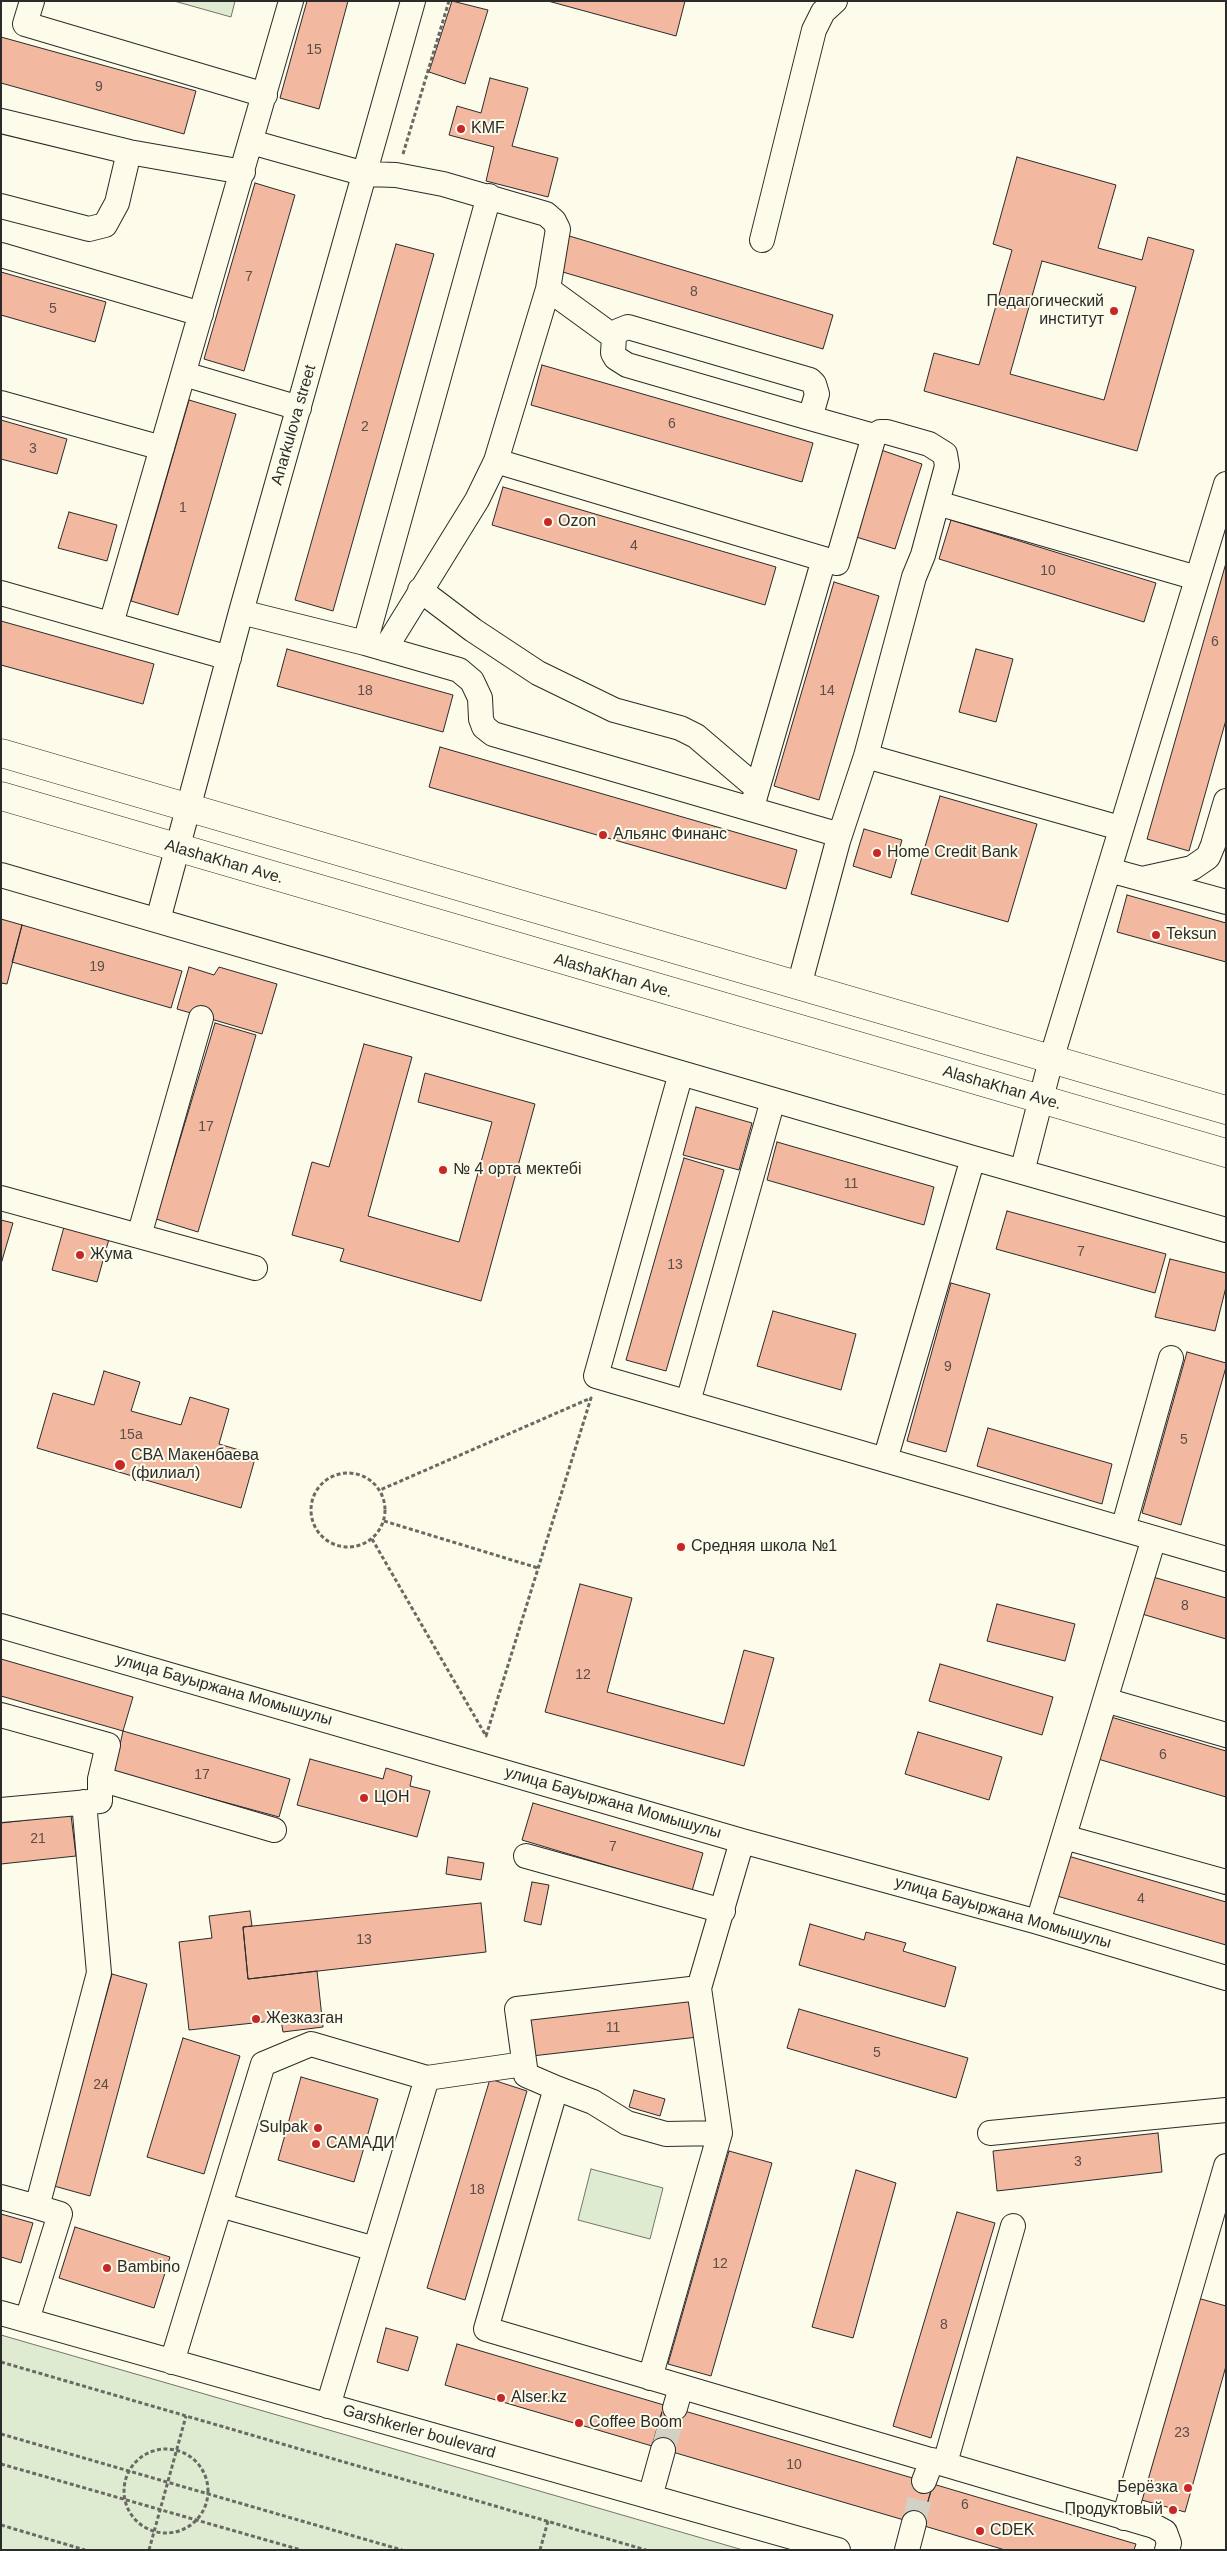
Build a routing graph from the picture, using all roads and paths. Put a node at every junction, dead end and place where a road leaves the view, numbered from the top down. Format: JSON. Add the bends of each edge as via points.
{"nodes":[{"id":1,"x":32,"y":1,"type":"edge"},
{"id":2,"x":291,"y":1,"type":"edge"},
{"id":3,"x":414,"y":1,"type":"edge"},
{"id":4,"x":449,"y":1,"type":"edge"},
{"id":5,"x":835,"y":1,"type":"edge"},
{"id":6,"x":265,"y":96,"type":"junction"},
{"id":7,"x":1,"y":122,"type":"edge"},
{"id":8,"x":251,"y":142,"type":"junction"},
{"id":9,"x":129,"y":152,"type":"junction"},
{"id":10,"x":243,"y":172,"type":"junction"},
{"id":11,"x":365,"y":174,"type":"junction"},
{"id":12,"x":396,"y":175,"type":"junction"},
{"id":13,"x":489,"y":196,"type":"junction"},
{"id":14,"x":1,"y":206,"type":"edge"},
{"id":15,"x":762,"y":240,"type":"dead end"},
{"id":16,"x":1,"y":255,"type":"edge"},
{"id":17,"x":548,"y":289,"type":"junction"},
{"id":18,"x":201,"y":314,"type":"junction"},
{"id":19,"x":614,"y":337,"type":"junction"},
{"id":20,"x":184,"y":374,"type":"junction"},
{"id":21,"x":1,"y":403,"type":"edge"},
{"id":22,"x":299,"y":408,"type":"junction"},
{"id":23,"x":810,"y":418,"type":"junction"},
{"id":24,"x":874,"y":436,"type":"junction"},
{"id":25,"x":162,"y":448,"type":"junction"},
{"id":26,"x":496,"y":461,"type":"junction"},
{"id":27,"x":1226,"y":484,"type":"edge"},
{"id":28,"x":937,"y":503,"type":"junction"},
{"id":29,"x":824,"y":559,"type":"junction"},
{"id":30,"x":1197,"y":578,"type":"junction"},
{"id":31,"x":420,"y":590,"type":"junction"},
{"id":32,"x":1,"y":593,"type":"edge"},
{"id":33,"x":241,"y":612,"type":"junction"},
{"id":34,"x":111,"y":624,"type":"junction"},
{"id":35,"x":375,"y":646,"type":"junction"},
{"id":36,"x":229,"y":658,"type":"junction"},
{"id":37,"x":1,"y":753,"type":"edge"},
{"id":38,"x":866,"y":756,"type":"junction"},
{"id":39,"x":1,"y":796,"type":"edge"},
{"id":40,"x":754,"y":798,"type":"junction"},
{"id":41,"x":1226,"y":801,"type":"edge"},
{"id":42,"x":188,"y":808,"type":"junction"},
{"id":43,"x":1120,"y":828,"type":"junction"},
{"id":44,"x":840,"y":835,"type":"junction"},
{"id":45,"x":176,"y":848,"type":"junction"},
{"id":46,"x":1109,"y":870,"type":"junction"},
{"id":47,"x":1,"y":875,"type":"edge"},
{"id":48,"x":1142,"y":879,"type":"junction"},
{"id":49,"x":1226,"y":902,"type":"edge"},
{"id":50,"x":158,"y":920,"type":"junction"},
{"id":51,"x":799,"y":986,"type":"junction"},
{"id":52,"x":201,"y":1018,"type":"dead end"},
{"id":53,"x":1051,"y":1060,"type":"junction"},
{"id":54,"x":681,"y":1073,"type":"junction"},
{"id":55,"x":1040,"y":1099,"type":"junction"},
{"id":56,"x":773,"y":1100,"type":"junction"},
{"id":57,"x":1226,"y":1110,"type":"edge"},
{"id":58,"x":1226,"y":1153,"type":"edge"},
{"id":59,"x":973,"y":1158,"type":"junction"},
{"id":60,"x":1022,"y":1172,"type":"junction"},
{"id":61,"x":1,"y":1198,"type":"edge"},
{"id":62,"x":1226,"y":1230,"type":"edge"},
{"id":63,"x":139,"y":1236,"type":"junction"},
{"id":64,"x":255,"y":1268,"type":"dead end"},
{"id":65,"x":1171,"y":1358,"type":"dead end"},
{"id":66,"x":688,"y":1402,"type":"junction"},
{"id":67,"x":886,"y":1460,"type":"junction"},
{"id":68,"x":380,"y":1490,"type":"junction"},
{"id":69,"x":384,"y":1521,"type":"junction"},
{"id":70,"x":1123,"y":1529,"type":"junction"},
{"id":71,"x":1154,"y":1538,"type":"junction"},
{"id":72,"x":372,"y":1539,"type":"junction"},
{"id":73,"x":1226,"y":1559,"type":"edge"},
{"id":74,"x":538,"y":1568,"type":"junction"},
{"id":75,"x":1,"y":1626,"type":"edge"},
{"id":76,"x":1105,"y":1700,"type":"junction"},
{"id":77,"x":1,"y":1715,"type":"edge"},
{"id":78,"x":1226,"y":1736,"type":"edge"},
{"id":79,"x":100,"y":1779,"type":"junction"},
{"id":80,"x":84,"y":1802,"type":"junction"},
{"id":81,"x":1,"y":1810,"type":"edge"},
{"id":82,"x":274,"y":1830,"type":"dead end"},
{"id":83,"x":1064,"y":1836,"type":"junction"},
{"id":84,"x":742,"y":1841,"type":"junction"},
{"id":85,"x":526,"y":1856,"type":"dead end"},
{"id":86,"x":1226,"y":1882,"type":"edge"},
{"id":87,"x":722,"y":1911,"type":"junction"},
{"id":88,"x":1038,"y":1922,"type":"junction"},
{"id":89,"x":1226,"y":1978,"type":"edge"},
{"id":90,"x":699,"y":1988,"type":"junction"},
{"id":91,"x":524,"y":2064,"type":"junction"},
{"id":92,"x":427,"y":2078,"type":"junction"},
{"id":93,"x":556,"y":2088,"type":"junction"},
{"id":94,"x":1226,"y":2110,"type":"edge"},
{"id":95,"x":720,"y":2133,"type":"junction"},
{"id":96,"x":990,"y":2133,"type":"dead end"},
{"id":97,"x":1226,"y":2166,"type":"edge"},
{"id":98,"x":1,"y":2197,"type":"edge"},
{"id":99,"x":220,"y":2205,"type":"junction"},
{"id":100,"x":36,"y":2207,"type":"junction"},
{"id":101,"x":1013,"y":2226,"type":"dead end"},
{"id":102,"x":1217,"y":2231,"type":"edge"},
{"id":103,"x":375,"y":2249,"type":"junction"},
{"id":104,"x":1,"y":2313,"type":"edge"},
{"id":105,"x":28,"y":2320,"type":"junction"},
{"id":106,"x":1,"y":2362,"type":"edge"},
{"id":107,"x":172,"y":2362,"type":"junction"},
{"id":108,"x":650,"y":2378,"type":"junction"},
{"id":109,"x":328,"y":2406,"type":"junction"},
{"id":110,"x":186,"y":2416,"type":"junction"},
{"id":111,"x":1,"y":2434,"type":"edge"},
{"id":112,"x":177,"y":2450,"type":"junction"},
{"id":113,"x":663,"y":2450,"type":"tunnel mouth"},
{"id":114,"x":1,"y":2464,"type":"edge"},
{"id":115,"x":934,"y":2468,"type":"junction"},
{"id":116,"x":129,"y":2471,"type":"junction"},
{"id":117,"x":168,"y":2482,"type":"junction"},
{"id":118,"x":208,"y":2494,"type":"junction"},
{"id":119,"x":650,"y":2497,"type":"junction"},
{"id":120,"x":125,"y":2499,"type":"junction"},
{"id":121,"x":160,"y":2509,"type":"junction"},
{"id":122,"x":1124,"y":2518,"type":"junction"},
{"id":123,"x":196,"y":2520,"type":"junction"},
{"id":124,"x":548,"y":2521,"type":"junction"},
{"id":125,"x":914,"y":2523,"type":"tunnel mouth"},
{"id":126,"x":1,"y":2525,"type":"edge"},
{"id":127,"x":154,"y":2530,"type":"junction"},
{"id":128,"x":86,"y":2550,"type":"edge"},
{"id":129,"x":149,"y":2550,"type":"edge"},
{"id":130,"x":301,"y":2550,"type":"edge"},
{"id":131,"x":402,"y":2550,"type":"edge"},
{"id":132,"x":540,"y":2550,"type":"edge"},
{"id":133,"x":646,"y":2550,"type":"edge"},
{"id":134,"x":838,"y":2550,"type":"edge"},
{"id":135,"x":907,"y":2550,"type":"edge"},
{"id":136,"x":1167,"y":2550,"type":"edge"}],
"edges":[{"from":1,"to":6,"type":"street","via":[[25,24]]},
{"from":2,"to":6,"type":"street"},
{"from":3,"to":11,"type":"street","name":"Anarkulova street"},
{"from":4,"to":12,"type":"path"},
{"from":5,"to":15,"type":"street","via":[[823,12],[814,30]]},
{"from":6,"to":8,"type":"street"},
{"from":7,"to":9,"type":"street"},
{"from":8,"to":10,"type":"street"},
{"from":8,"to":11,"type":"street"},
{"from":9,"to":10,"type":"street"},
{"from":9,"to":14,"type":"street","via":[[117,203],[105,226],[88,229]]},
{"from":10,"to":18,"type":"street"},
{"from":11,"to":12,"type":"street"},
{"from":11,"to":22,"type":"street","name":"Anarkulova street"},
{"from":12,"to":13,"type":"street"},
{"from":13,"to":17,"type":"street","via":[[537,210],[554,221],[558,229]]},
{"from":13,"to":35,"type":"street"},
{"from":16,"to":18,"type":"street"},
{"from":17,"to":19,"type":"street"},
{"from":17,"to":26,"type":"street"},
{"from":18,"to":20,"type":"street"},
{"from":19,"to":23,"type":"street","via":[[612,353],[621,362]]},
{"from":19,"to":23,"type":"street","via":[[618,331],[628,327],[810,380],[817,394]]},
{"from":20,"to":22,"type":"street"},
{"from":20,"to":25,"type":"street"},
{"from":21,"to":25,"type":"street"},
{"from":22,"to":33,"type":"street","name":"Anarkulova street"},
{"from":23,"to":24,"type":"street"},
{"from":24,"to":28,"type":"street","via":[[887,432],[929,444],[945,454],[947,466]]},
{"from":24,"to":29,"type":"street","via":[[837,563]]},
{"from":25,"to":34,"type":"street"},
{"from":26,"to":29,"type":"street"},
{"from":26,"to":31,"type":"street","via":[[477,500]]},
{"from":27,"to":30,"type":"street"},
{"from":28,"to":30,"type":"street"},
{"from":28,"to":38,"type":"street"},
{"from":29,"to":40,"type":"street"},
{"from":30,"to":43,"type":"street"},
{"from":31,"to":35,"type":"street"},
{"from":31,"to":40,"type":"street","via":[[538,674],[614,710],[680,728],[696,736]]},
{"from":32,"to":34,"type":"street"},
{"from":33,"to":35,"type":"street"},
{"from":33,"to":36,"type":"street","name":"Anarkulova street"},
{"from":34,"to":36,"type":"street"},
{"from":35,"to":40,"type":"street","via":[[459,670],[472,681],[480,698],[484,727],[493,734]]},
{"from":36,"to":42,"type":"street","name":"Anarkulova street"},
{"from":37,"to":42,"type":"main road"},
{"from":38,"to":43,"type":"street"},
{"from":38,"to":44,"type":"street"},
{"from":39,"to":45,"type":"main road","name":"AlashaKhan Ave."},
{"from":40,"to":44,"type":"street"},
{"from":41,"to":48,"type":"street","via":[[1208,857],[1192,868]]},
{"from":42,"to":45,"type":"street","name":"Anarkulova street"},
{"from":42,"to":51,"type":"main road"},
{"from":43,"to":46,"type":"street"},
{"from":44,"to":51,"type":"street"},
{"from":45,"to":50,"type":"street","name":"Anarkulova street"},
{"from":45,"to":55,"type":"main road","name":"AlashaKhan Ave."},
{"from":46,"to":48,"type":"street"},
{"from":46,"to":53,"type":"street"},
{"from":47,"to":50,"type":"street"},
{"from":48,"to":49,"type":"street"},
{"from":50,"to":54,"type":"street"},
{"from":51,"to":53,"type":"main road"},
{"from":52,"to":63,"type":"street"},
{"from":53,"to":55,"type":"street"},
{"from":53,"to":57,"type":"main road"},
{"from":54,"to":56,"type":"street"},
{"from":54,"to":66,"type":"street","via":[[596,1376]]},
{"from":55,"to":58,"type":"main road","name":"AlashaKhan Ave."},
{"from":55,"to":60,"type":"street"},
{"from":56,"to":59,"type":"street"},
{"from":56,"to":66,"type":"street"},
{"from":59,"to":60,"type":"street"},
{"from":59,"to":67,"type":"street"},
{"from":60,"to":62,"type":"street"},
{"from":61,"to":63,"type":"street"},
{"from":63,"to":64,"type":"street"},
{"from":65,"to":70,"type":"street"},
{"from":66,"to":67,"type":"street"},
{"from":67,"to":70,"type":"street"},
{"from":68,"to":69,"type":"path","via":[[386,1510]]},
{"from":68,"to":72,"type":"path","via":[[360,1474],[334,1475],[315,1492],[311,1504],[316,1529],[336,1546],[349,1548]]},
{"from":68,"to":74,"type":"path","via":[[591,1398]]},
{"from":69,"to":72,"type":"path"},
{"from":69,"to":74,"type":"path"},
{"from":70,"to":71,"type":"street"},
{"from":71,"to":73,"type":"street"},
{"from":71,"to":76,"type":"street"},
{"from":72,"to":74,"type":"path","via":[[486,1736]]},
{"from":75,"to":84,"type":"street","name":"улица Бауыржана Момышулы"},
{"from":76,"to":78,"type":"street"},
{"from":76,"to":83,"type":"street"},
{"from":77,"to":79,"type":"street","via":[[108,1745]]},
{"from":79,"to":80,"type":"street","via":[[100,1801]]},
{"from":79,"to":82,"type":"street"},
{"from":80,"to":81,"type":"street"},
{"from":80,"to":100,"type":"street","via":[[99,1973]]},
{"from":83,"to":86,"type":"street"},
{"from":83,"to":88,"type":"street"},
{"from":84,"to":87,"type":"street"},
{"from":84,"to":88,"type":"street","name":"улица Бауыржана Момышулы"},
{"from":85,"to":87,"type":"street"},
{"from":87,"to":90,"type":"street"},
{"from":88,"to":89,"type":"street","name":"улица Бауыржана Момышулы"},
{"from":90,"to":91,"type":"street","via":[[517,2009]]},
{"from":90,"to":95,"type":"street"},
{"from":91,"to":92,"type":"street"},
{"from":91,"to":93,"type":"street","via":[[526,2075]]},
{"from":92,"to":99,"type":"street","via":[[311,2044],[263,2064]]},
{"from":92,"to":103,"type":"street"},
{"from":93,"to":95,"type":"street","via":[[593,2102],[627,2123],[666,2134]]},
{"from":93,"to":108,"type":"street","via":[[486,2329]]},
{"from":94,"to":96,"type":"street"},
{"from":95,"to":108,"type":"street"},
{"from":97,"to":102,"type":"street"},
{"from":98,"to":100,"type":"street"},
{"from":99,"to":103,"type":"street"},
{"from":99,"to":107,"type":"street"},
{"from":100,"to":105,"type":"street","via":[[60,2214]]},
{"from":101,"to":115,"type":"street"},
{"from":102,"to":122,"type":"street"},
{"from":103,"to":109,"type":"street"},
{"from":104,"to":105,"type":"street","name":"Garshkerler boulevard"},
{"from":105,"to":107,"type":"street","name":"Garshkerler boulevard"},
{"from":106,"to":110,"type":"path"},
{"from":107,"to":109,"type":"street","name":"Garshkerler boulevard"},
{"from":108,"to":115,"type":"street","via":[[678,2397]]},
{"from":109,"to":119,"type":"street","name":"Garshkerler boulevard"},
{"from":110,"to":112,"type":"path"},
{"from":110,"to":124,"type":"path"},
{"from":111,"to":116,"type":"path"},
{"from":112,"to":116,"type":"path","via":[[150,2452],[138,2459]]},
{"from":112,"to":117,"type":"path"},
{"from":112,"to":118,"type":"path","via":[[200,2465],[206,2477]]},
{"from":113,"to":119,"type":"street"},
{"from":114,"to":120,"type":"path"},
{"from":115,"to":122,"type":"street"},
{"from":116,"to":117,"type":"path"},
{"from":116,"to":120,"type":"path"},
{"from":117,"to":118,"type":"path"},
{"from":117,"to":121,"type":"path"},
{"from":118,"to":123,"type":"path","via":[[206,2505]]},
{"from":118,"to":131,"type":"path"},
{"from":119,"to":134,"type":"street","name":"Garshkerler boulevard"},
{"from":120,"to":121,"type":"path"},
{"from":120,"to":127,"type":"path","via":[[138,2522]]},
{"from":121,"to":123,"type":"path"},
{"from":121,"to":127,"type":"path"},
{"from":122,"to":136,"type":"street","via":[[1165,2532],[1169,2543]]},
{"from":123,"to":127,"type":"path","via":[[177,2532]]},
{"from":123,"to":130,"type":"path"},
{"from":124,"to":132,"type":"path"},
{"from":124,"to":133,"type":"path"},
{"from":125,"to":135,"type":"street"},
{"from":126,"to":128,"type":"path"},
{"from":127,"to":129,"type":"path"}]}
